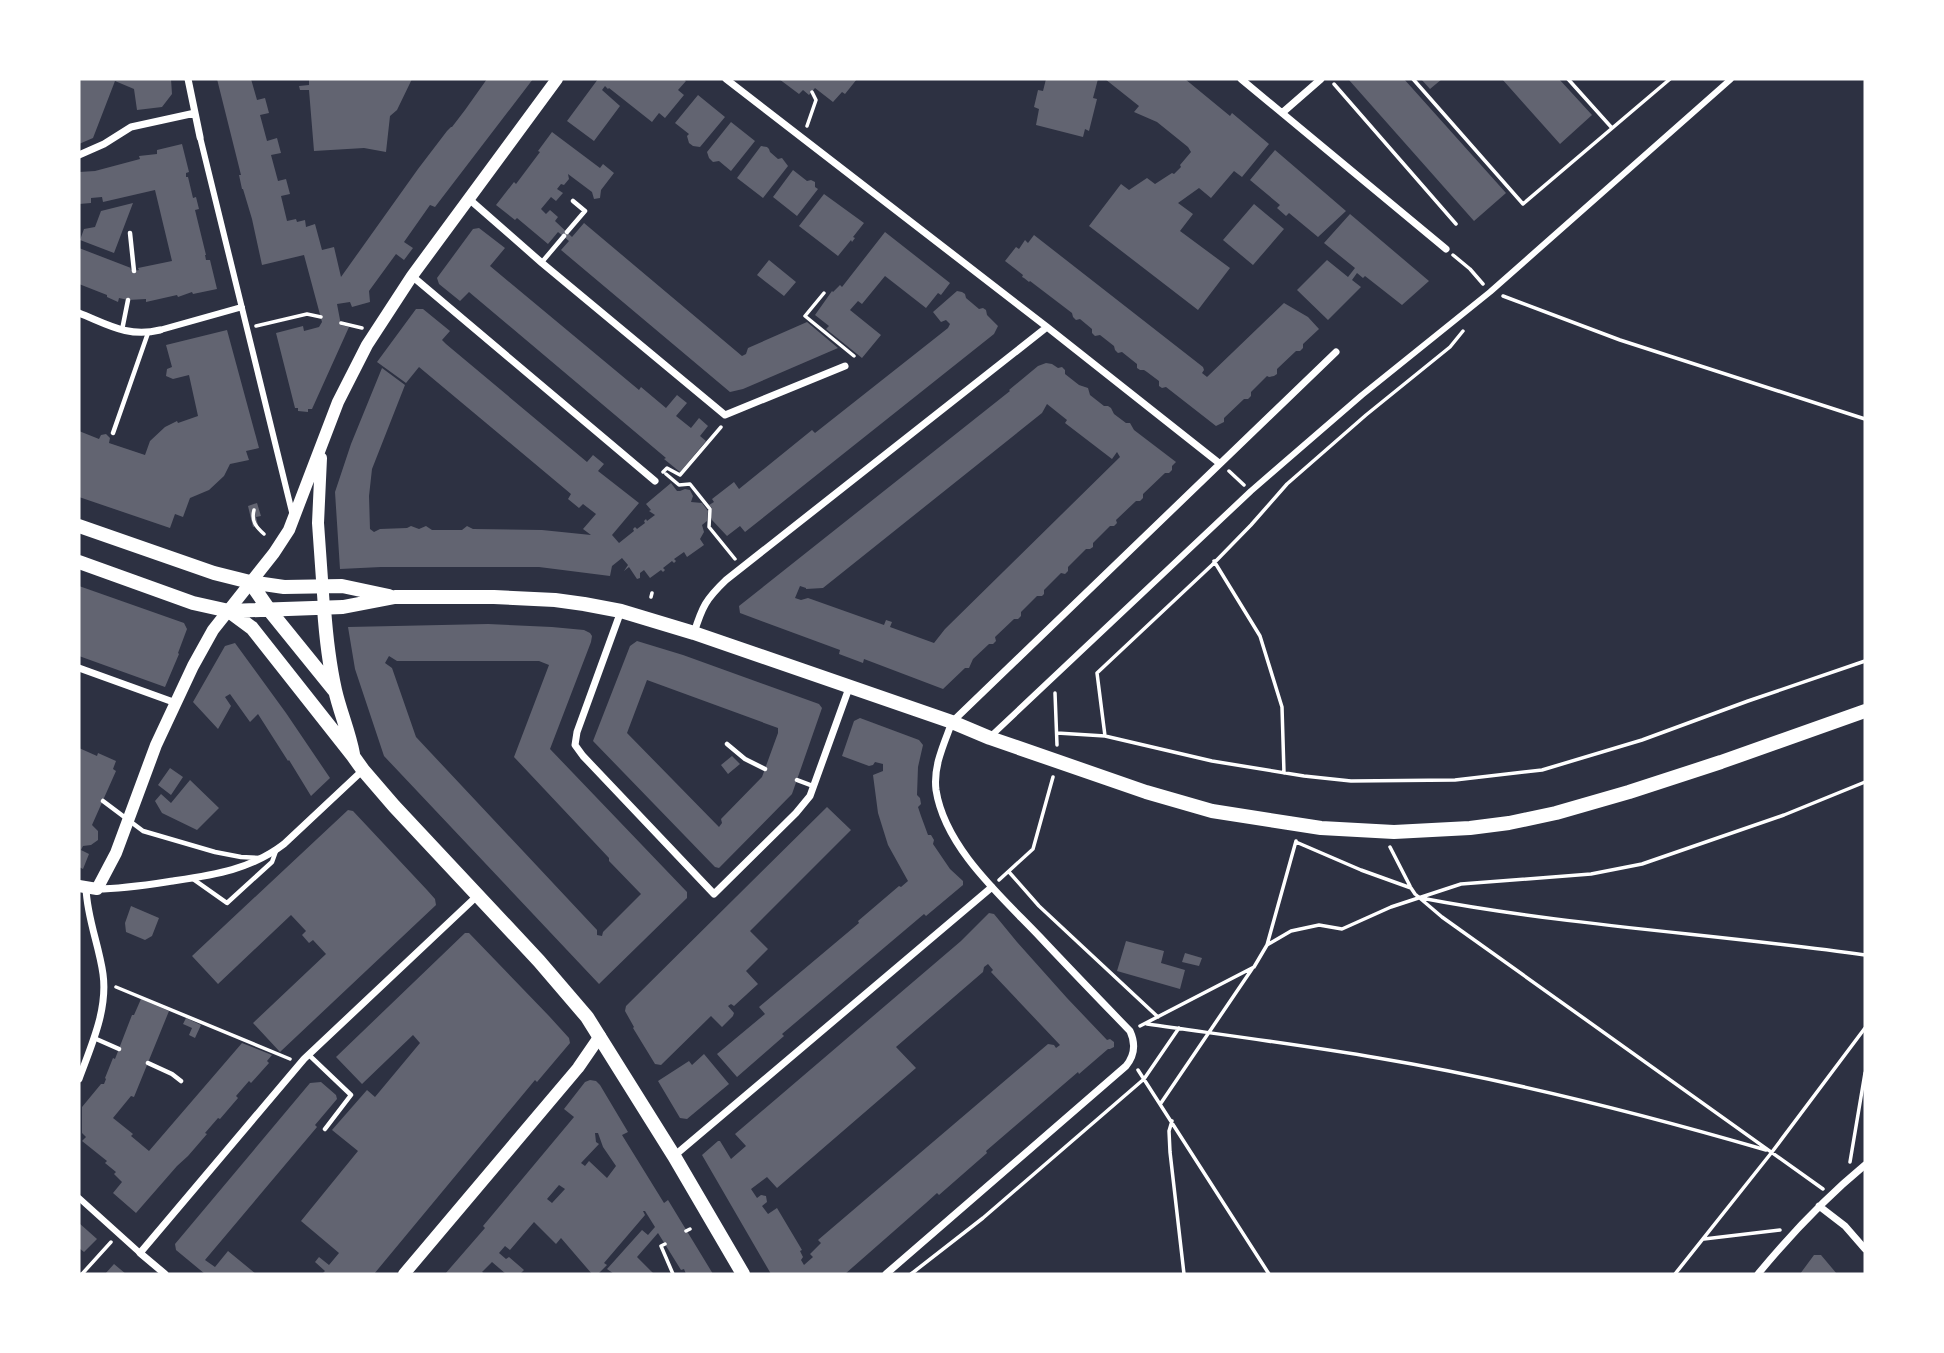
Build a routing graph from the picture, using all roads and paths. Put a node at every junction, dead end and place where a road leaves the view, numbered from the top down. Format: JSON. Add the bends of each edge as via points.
{"nodes":[{"id":1,"x":188,"y":79,"type":"edge"},
{"id":2,"x":557,"y":79,"type":"edge"},
{"id":3,"x":726,"y":79,"type":"edge"},
{"id":4,"x":1241,"y":79,"type":"edge"},
{"id":5,"x":1321,"y":79,"type":"edge"},
{"id":6,"x":1413,"y":79,"type":"edge"},
{"id":7,"x":1568,"y":79,"type":"edge"},
{"id":8,"x":1670,"y":79,"type":"edge"},
{"id":9,"x":1731,"y":79,"type":"edge"},
{"id":10,"x":1334,"y":84,"type":"dead end"},
{"id":11,"x":812,"y":92,"type":"dead end"},
{"id":12,"x":195,"y":113,"type":"junction"},
{"id":13,"x":1282,"y":113,"type":"junction"},
{"id":14,"x":1612,"y":128,"type":"junction"},
{"id":15,"x":800,"y":136,"type":"junction"},
{"id":16,"x":200,"y":137,"type":"joint"},
{"id":17,"x":79,"y":155,"type":"edge"},
{"id":18,"x":469,"y":199,"type":"junction"},
{"id":19,"x":573,"y":201,"type":"dead end"},
{"id":20,"x":1456,"y":224,"type":"dead end"},
{"id":21,"x":131,"y":233,"type":"dead end"},
{"id":22,"x":1446,"y":249,"type":"joint"},
{"id":23,"x":542,"y":263,"type":"junction"},
{"id":24,"x":134,"y":271,"type":"dead end"},
{"id":25,"x":412,"y":276,"type":"junction"},
{"id":26,"x":1490,"y":292,"type":"junction"},
{"id":27,"x":824,"y":293,"type":"dead end"},
{"id":28,"x":128,"y":300,"type":"dead end"},
{"id":29,"x":242,"y":307,"type":"junction"},
{"id":30,"x":79,"y":313,"type":"edge"},
{"id":31,"x":321,"y":317,"type":"dead end"},
{"id":32,"x":341,"y":323,"type":"dead end"},
{"id":33,"x":1047,"y":327,"type":"junction"},
{"id":34,"x":247,"y":329,"type":"junction"},
{"id":35,"x":1465,"y":329,"type":"dead end"},
{"id":36,"x":160,"y":330,"type":"joint"},
{"id":37,"x":122,"y":331,"type":"junction"},
{"id":38,"x":375,"y":331,"type":"junction"},
{"id":39,"x":148,"y":333,"type":"junction"},
{"id":40,"x":1336,"y":352,"type":"dead end"},
{"id":41,"x":858,"y":359,"type":"dead end"},
{"id":42,"x":845,"y":366,"type":"dead end"},
{"id":43,"x":725,"y":415,"type":"junction"},
{"id":44,"x":1865,"y":419,"type":"edge"},
{"id":45,"x":113,"y":433,"type":"dead end"},
{"id":46,"x":322,"y":444,"type":"junction"},
{"id":47,"x":1219,"y":463,"type":"junction"},
{"id":48,"x":655,"y":481,"type":"dead end"},
{"id":49,"x":1251,"y":491,"type":"junction"},
{"id":50,"x":254,"y":510,"type":"dead end"},
{"id":51,"x":294,"y":518,"type":"junction"},
{"id":52,"x":79,"y":526,"type":"edge"},
{"id":53,"x":264,"y":534,"type":"dead end"},
{"id":54,"x":1214,"y":561,"type":"dead end"},
{"id":55,"x":79,"y":562,"type":"edge"},
{"id":56,"x":742,"y":568,"type":"junction"},
{"id":57,"x":250,"y":582,"type":"junction"},
{"id":58,"x":322,"y":587,"type":"junction"},
{"id":59,"x":395,"y":597,"type":"junction"},
{"id":60,"x":324,"y":608,"type":"junction"},
{"id":61,"x":229,"y":611,"type":"junction"},
{"id":62,"x":245,"y":611,"type":"junction"},
{"id":63,"x":270,"y":611,"type":"junction"},
{"id":64,"x":621,"y":611,"type":"junction"},
{"id":65,"x":252,"y":628,"type":"junction"},
{"id":66,"x":694,"y":633,"type":"junction"},
{"id":67,"x":1865,"y":661,"type":"edge"},
{"id":68,"x":79,"y":668,"type":"edge"},
{"id":69,"x":1054,"y":676,"type":"junction"},
{"id":70,"x":849,"y":688,"type":"junction"},
{"id":71,"x":335,"y":691,"type":"junction"},
{"id":72,"x":176,"y":703,"type":"junction"},
{"id":73,"x":1865,"y":711,"type":"edge"},
{"id":74,"x":952,"y":722,"type":"junction"},
{"id":75,"x":1105,"y":736,"type":"junction"},
{"id":76,"x":990,"y":738,"type":"junction"},
{"id":77,"x":727,"y":744,"type":"dead end"},
{"id":78,"x":353,"y":756,"type":"junction"},
{"id":79,"x":765,"y":769,"type":"dead end"},
{"id":80,"x":363,"y":770,"type":"junction"},
{"id":81,"x":1284,"y":773,"type":"dead end"},
{"id":82,"x":1054,"y":775,"type":"dead end"},
{"id":83,"x":797,"y":780,"type":"dead end"},
{"id":84,"x":1865,"y":782,"type":"edge"},
{"id":85,"x":814,"y":786,"type":"junction"},
{"id":86,"x":103,"y":801,"type":"dead end"},
{"id":87,"x":127,"y":821,"type":"junction"},
{"id":88,"x":1390,"y":847,"type":"dead end"},
{"id":89,"x":276,"y":850,"type":"junction"},
{"id":90,"x":260,"y":858,"type":"junction"},
{"id":91,"x":1009,"y":871,"type":"junction"},
{"id":92,"x":192,"y":878,"type":"junction"},
{"id":93,"x":992,"y":887,"type":"junction"},
{"id":94,"x":88,"y":888,"type":"edge"},
{"id":95,"x":1411,"y":888,"type":"junction"},
{"id":96,"x":477,"y":896,"type":"junction"},
{"id":97,"x":1419,"y":898,"type":"junction"},
{"id":98,"x":1267,"y":945,"type":"junction"},
{"id":99,"x":1865,"y":955,"type":"edge"},
{"id":100,"x":1254,"y":967,"type":"junction"},
{"id":101,"x":104,"y":982,"type":"junction"},
{"id":102,"x":1157,"y":1017,"type":"junction"},
{"id":103,"x":1144,"y":1024,"type":"junction"},
{"id":104,"x":1179,"y":1028,"type":"junction"},
{"id":105,"x":1865,"y":1028,"type":"edge"},
{"id":106,"x":1130,"y":1031,"type":"junction"},
{"id":107,"x":1209,"y":1033,"type":"junction"},
{"id":108,"x":600,"y":1036,"type":"junction"},
{"id":109,"x":93,"y":1038,"type":"junction"},
{"id":110,"x":119,"y":1049,"type":"dead end"},
{"id":111,"x":309,"y":1055,"type":"junction"},
{"id":112,"x":1132,"y":1059,"type":"junction"},
{"id":113,"x":148,"y":1063,"type":"dead end"},
{"id":114,"x":300,"y":1063,"type":"junction"},
{"id":115,"x":1865,"y":1073,"type":"edge"},
{"id":116,"x":79,"y":1079,"type":"edge"},
{"id":117,"x":1144,"y":1079,"type":"junction"},
{"id":118,"x":181,"y":1081,"type":"dead end"},
{"id":119,"x":1161,"y":1103,"type":"junction"},
{"id":120,"x":1172,"y":1121,"type":"junction"},
{"id":121,"x":325,"y":1129,"type":"dead end"},
{"id":122,"x":1772,"y":1152,"type":"junction"},
{"id":123,"x":674,"y":1156,"type":"junction"},
{"id":124,"x":1865,"y":1165,"type":"edge"},
{"id":125,"x":1846,"y":1181,"type":"junction"},
{"id":126,"x":1830,"y":1195,"type":"junction"},
{"id":127,"x":79,"y":1198,"type":"edge"},
{"id":128,"x":1819,"y":1206,"type":"junction"},
{"id":129,"x":1796,"y":1228,"type":"junction"},
{"id":130,"x":118,"y":1234,"type":"junction"},
{"id":131,"x":1702,"y":1240,"type":"junction"},
{"id":132,"x":665,"y":1244,"type":"dead end"},
{"id":133,"x":1865,"y":1249,"type":"edge"},
{"id":134,"x":140,"y":1253,"type":"junction"},
{"id":135,"x":82,"y":1274,"type":"edge"},
{"id":136,"x":165,"y":1274,"type":"edge"},
{"id":137,"x":404,"y":1274,"type":"edge"},
{"id":138,"x":673,"y":1274,"type":"edge"},
{"id":139,"x":743,"y":1274,"type":"edge"},
{"id":140,"x":886,"y":1274,"type":"edge"},
{"id":141,"x":911,"y":1274,"type":"edge"},
{"id":142,"x":1184,"y":1274,"type":"edge"},
{"id":143,"x":1269,"y":1274,"type":"edge"},
{"id":144,"x":1675,"y":1274,"type":"edge"},
{"id":145,"x":1758,"y":1274,"type":"edge"}],
"edges":[{"from":1,"to":12,"type":"street"},
{"from":2,"to":18,"type":"street"},
{"from":3,"to":15,"type":"street"},
{"from":4,"to":13,"type":"street"},
{"from":5,"to":13,"type":"street"},
{"from":6,"to":14,"type":"path","via":[[1523,204]]},
{"from":7,"to":14,"type":"path"},
{"from":8,"to":14,"type":"path"},
{"from":9,"to":26,"type":"street"},
{"from":10,"to":20,"type":"path"},
{"from":11,"to":15,"type":"path","via":[[816,100],[810,122]]},
{"from":12,"to":16,"type":"street"},
{"from":12,"to":17,"type":"street","via":[[131,127]]},
{"from":13,"to":22,"type":"street"},
{"from":15,"to":33,"type":"street"},
{"from":16,"to":29,"type":"street"},
{"from":18,"to":23,"type":"street"},
{"from":18,"to":25,"type":"street"},
{"from":19,"to":23,"type":"lane","via":[[585,211]]},
{"from":21,"to":24,"type":"lane"},
{"from":22,"to":26,"type":"path"},
{"from":23,"to":43,"type":"street"},
{"from":25,"to":38,"type":"street"},
{"from":25,"to":48,"type":"street"},
{"from":26,"to":44,"type":"path","via":[[1620,340]]},
{"from":26,"to":49,"type":"street"},
{"from":27,"to":41,"type":"path","via":[[805,316]]},
{"from":28,"to":37,"type":"lane"},
{"from":29,"to":34,"type":"street"},
{"from":29,"to":36,"type":"street"},
{"from":30,"to":37,"type":"street"},
{"from":31,"to":34,"type":"path","via":[[307,314]]},
{"from":32,"to":38,"type":"path"},
{"from":33,"to":47,"type":"street"},
{"from":33,"to":56,"type":"street"},
{"from":34,"to":51,"type":"street"},
{"from":35,"to":75,"type":"path","via":[[1287,484],[1212,565],[1097,673]]},
{"from":36,"to":39,"type":"street"},
{"from":37,"to":39,"type":"street"},
{"from":38,"to":46,"type":"street"},
{"from":39,"to":45,"type":"lane"},
{"from":40,"to":47,"type":"street"},
{"from":42,"to":43,"type":"street"},
{"from":43,"to":56,"type":"path","via":[[720,430],[680,475],[667,468],[663,472],[679,485],[690,484],[710,509],[709,527]]},
{"from":46,"to":51,"type":"street"},
{"from":46,"to":58,"type":"street","via":[[318,523]]},
{"from":47,"to":49,"type":"path"},
{"from":47,"to":74,"type":"street"},
{"from":49,"to":69,"type":"street"},
{"from":50,"to":53,"type":"path","via":[[255,526]]},
{"from":51,"to":57,"type":"street","via":[[282,542]]},
{"from":52,"to":57,"type":"main road"},
{"from":54,"to":81,"type":"path","via":[[1260,636],[1282,707]]},
{"from":55,"to":61,"type":"main road","via":[[193,603]]},
{"from":56,"to":66,"type":"street","via":[[701,608]]},
{"from":57,"to":58,"type":"main road"},
{"from":57,"to":61,"type":"street"},
{"from":57,"to":62,"type":"main road"},
{"from":57,"to":63,"type":"main road"},
{"from":58,"to":59,"type":"main road","via":[[342,586]]},
{"from":58,"to":60,"type":"street"},
{"from":59,"to":60,"type":"main road"},
{"from":59,"to":64,"type":"main road","via":[[555,600]]},
{"from":60,"to":63,"type":"main road"},
{"from":60,"to":71,"type":"main road"},
{"from":61,"to":62,"type":"main road"},
{"from":61,"to":65,"type":"main road"},
{"from":61,"to":72,"type":"street","via":[[210,635]]},
{"from":62,"to":63,"type":"main road"},
{"from":62,"to":65,"type":"main road"},
{"from":63,"to":71,"type":"main road"},
{"from":64,"to":66,"type":"main road"},
{"from":64,"to":85,"type":"street","via":[[575,745],[714,894],[796,813]]},
{"from":65,"to":78,"type":"main road"},
{"from":66,"to":70,"type":"main road"},
{"from":67,"to":75,"type":"path","via":[[1642,740],[1542,770],[1455,780],[1304,775],[1212,761]]},
{"from":68,"to":72,"type":"street"},
{"from":69,"to":75,"type":"path","via":[[1057,735]]},
{"from":69,"to":76,"type":"street"},
{"from":70,"to":74,"type":"main road"},
{"from":70,"to":85,"type":"street"},
{"from":71,"to":78,"type":"main road"},
{"from":72,"to":87,"type":"street"},
{"from":73,"to":76,"type":"main road","via":[[1556,813],[1471,828],[1394,832],[1321,828],[1212,811]]},
{"from":74,"to":76,"type":"main road"},
{"from":74,"to":93,"type":"street","via":[[939,758],[938,798],[958,843]]},
{"from":77,"to":79,"type":"lane"},
{"from":78,"to":80,"type":"main road"},
{"from":80,"to":89,"type":"street"},
{"from":80,"to":96,"type":"main road"},
{"from":82,"to":91,"type":"path","via":[[1033,849]]},
{"from":83,"to":85,"type":"lane"},
{"from":84,"to":97,"type":"path","via":[[1642,864],[1591,874],[1461,884]]},
{"from":86,"to":87,"type":"lane"},
{"from":87,"to":90,"type":"lane","via":[[143,831],[215,852]]},
{"from":87,"to":94,"type":"street","via":[[116,853]]},
{"from":88,"to":95,"type":"path"},
{"from":89,"to":90,"type":"street"},
{"from":89,"to":92,"type":"lane","via":[[272,862],[227,903]]},
{"from":90,"to":92,"type":"street","via":[[225,873]]},
{"from":91,"to":93,"type":"path"},
{"from":91,"to":102,"type":"path","via":[[1039,906]]},
{"from":92,"to":94,"type":"street"},
{"from":93,"to":106,"type":"street"},
{"from":93,"to":123,"type":"street"},
{"from":94,"to":101,"type":"street","via":[[87,904]]},
{"from":95,"to":97,"type":"path"},
{"from":95,"to":98,"type":"path","via":[[1296,840]]},
{"from":96,"to":108,"type":"main road","via":[[557,981]]},
{"from":96,"to":111,"type":"street"},
{"from":97,"to":98,"type":"path","via":[[1342,929],[1308,927]]},
{"from":97,"to":99,"type":"path","via":[[1563,921]]},
{"from":97,"to":122,"type":"path"},
{"from":98,"to":100,"type":"path"},
{"from":100,"to":102,"type":"path"},
{"from":100,"to":107,"type":"path"},
{"from":101,"to":109,"type":"street"},
{"from":101,"to":114,"type":"path"},
{"from":102,"to":103,"type":"path"},
{"from":103,"to":104,"type":"path"},
{"from":103,"to":106,"type":"path"},
{"from":104,"to":107,"type":"path"},
{"from":104,"to":117,"type":"path"},
{"from":105,"to":122,"type":"path"},
{"from":106,"to":112,"type":"street"},
{"from":107,"to":119,"type":"path"},
{"from":107,"to":122,"type":"path","via":[[1503,1082]]},
{"from":108,"to":123,"type":"main road"},
{"from":108,"to":137,"type":"street"},
{"from":109,"to":110,"type":"lane"},
{"from":109,"to":116,"type":"street"},
{"from":111,"to":114,"type":"street"},
{"from":111,"to":121,"type":"lane","via":[[351,1096]]},
{"from":112,"to":117,"type":"path"},
{"from":112,"to":140,"type":"street"},
{"from":113,"to":118,"type":"lane"},
{"from":114,"to":134,"type":"street"},
{"from":115,"to":125,"type":"path"},
{"from":117,"to":119,"type":"path"},
{"from":117,"to":141,"type":"path"},
{"from":119,"to":120,"type":"path"},
{"from":120,"to":142,"type":"path","via":[[1170,1152]]},
{"from":120,"to":143,"type":"path"},
{"from":122,"to":126,"type":"path"},
{"from":122,"to":131,"type":"path"},
{"from":123,"to":139,"type":"main road"},
{"from":124,"to":125,"type":"street"},
{"from":125,"to":126,"type":"street"},
{"from":126,"to":128,"type":"street"},
{"from":127,"to":130,"type":"street"},
{"from":128,"to":129,"type":"street"},
{"from":128,"to":133,"type":"street"},
{"from":129,"to":131,"type":"path"},
{"from":129,"to":145,"type":"street"},
{"from":130,"to":134,"type":"street"},
{"from":130,"to":135,"type":"path"},
{"from":131,"to":144,"type":"path"},
{"from":132,"to":138,"type":"path","via":[[661,1246]]},
{"from":134,"to":136,"type":"street"}]}
